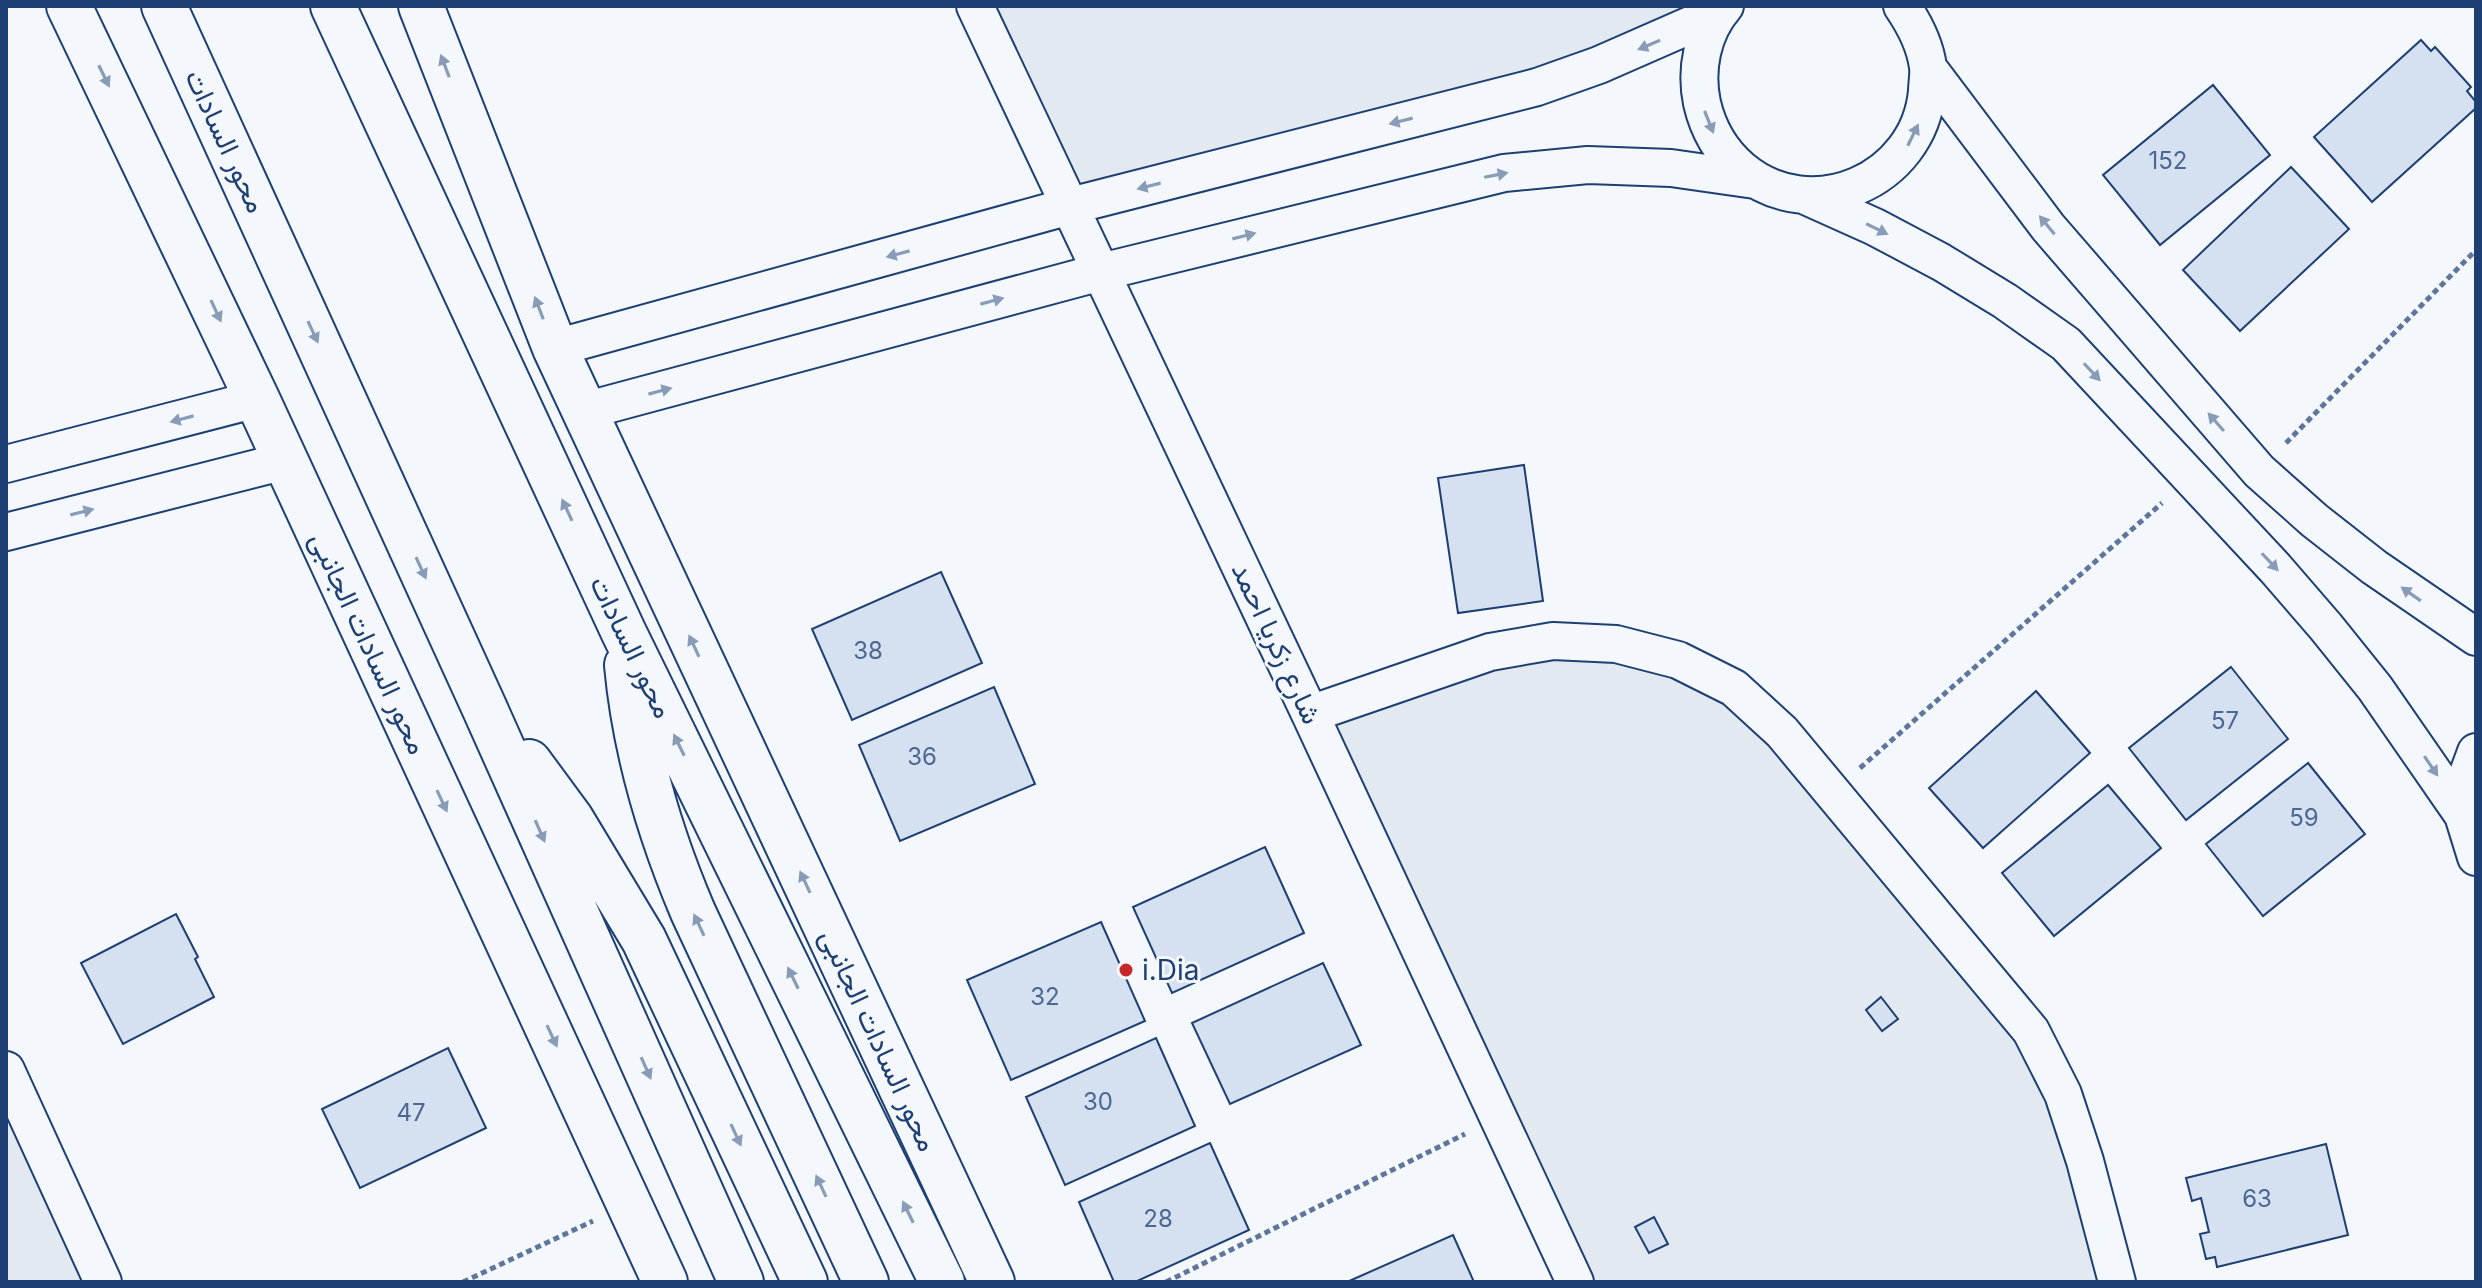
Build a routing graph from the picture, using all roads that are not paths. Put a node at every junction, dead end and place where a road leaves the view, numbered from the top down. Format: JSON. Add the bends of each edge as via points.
{"nodes":[{"id":1,"x":69,"y":6,"type":"edge"},
{"id":2,"x":164,"y":6,"type":"edge"},
{"id":3,"x":333,"y":6,"type":"edge"},
{"id":4,"x":421,"y":6,"type":"edge"},
{"id":5,"x":975,"y":6,"type":"edge"},
{"id":6,"x":1903,"y":6,"type":"edge"},
{"id":7,"x":1723,"y":9,"type":"edge"},
{"id":8,"x":1929,"y":69,"type":"junction"},
{"id":9,"x":1755,"y":180,"type":"junction"},
{"id":10,"x":1806,"y":196,"type":"junction"},
{"id":11,"x":1070,"y":206,"type":"junction"},
{"id":12,"x":1101,"y":272,"type":"junction"},
{"id":13,"x":555,"y":348,"type":"junction"},
{"id":14,"x":257,"y":399,"type":"junction"},
{"id":15,"x":584,"y":411,"type":"junction"},
{"id":16,"x":285,"y":461,"type":"junction"},
{"id":17,"x":6,"y":464,"type":"edge"},
{"id":18,"x":6,"y":532,"type":"edge"},
{"id":19,"x":624,"y":633,"type":"junction"},
{"id":20,"x":2476,"y":637,"type":"edge"},
{"id":21,"x":484,"y":707,"type":"junction"},
{"id":22,"x":1310,"y":714,"type":"junction"},
{"id":23,"x":2476,"y":752,"type":"edge"},
{"id":24,"x":2463,"y":815,"type":"junction"},
{"id":25,"x":2476,"y":857,"type":"edge"},
{"id":26,"x":6,"y":1070,"type":"edge"},
{"id":27,"x":103,"y":1282,"type":"edge"},
{"id":28,"x":665,"y":1282,"type":"edge"},
{"id":29,"x":741,"y":1282,"type":"edge"},
{"id":30,"x":805,"y":1282,"type":"edge"},
{"id":31,"x":866,"y":1282,"type":"edge"},
{"id":32,"x":942,"y":1282,"type":"edge"},
{"id":33,"x":992,"y":1282,"type":"edge"},
{"id":34,"x":1575,"y":1282,"type":"edge"},
{"id":35,"x":2117,"y":1282,"type":"edge"}],
"edges":[{"from":1,"to":14,"type":"main road","name":"محور السادات الجانبى","one_way":true},
{"from":2,"to":21,"type":"main road","name":"محور السادات","one_way":true},
{"from":19,"to":3,"type":"main road","name":"محور السادات","one_way":true},
{"from":13,"to":4,"type":"main road","name":"محور السادات الجانبى","one_way":true},
{"from":5,"to":11,"type":"street","name":"شارع زكريا احمد"},
{"from":6,"to":8,"type":"street","via":[[1920,36]]},
{"from":7,"to":9,"type":"street","one_way":true,"via":[[1703,46],[1698,85],[1706,122],[1726,155]]},
{"from":7,"to":11,"type":"street","one_way":true,"via":[[1537,87]]},
{"from":10,"to":8,"type":"street","one_way":true,"via":[[1846,191],[1881,174],[1909,145],[1925,109]]},
{"from":20,"to":8,"type":"street","one_way":true,"via":[[2374,567],[2259,471],[2048,227]]},
{"from":9,"to":10,"type":"street"},
{"from":12,"to":9,"type":"street","one_way":true,"via":[[1504,173],[1588,165],[1671,168]]},
{"from":10,"to":24,"type":"street","one_way":true,"via":[[1941,262],[2066,344],[2326,627]]},
{"from":11,"to":12,"type":"street","name":"شارع زكريا احمد"},
{"from":11,"to":13,"type":"street","one_way":true},
{"from":15,"to":12,"type":"street","one_way":true},
{"from":12,"to":22,"type":"street","name":"شارع زكريا احمد"},
{"from":13,"to":15,"type":"main road","name":"محور السادات الجانبى"},
{"from":14,"to":16,"type":"main road","name":"محور السادات الجانبى"},
{"from":14,"to":17,"type":"street","one_way":true},
{"from":33,"to":15,"type":"main road","name":"محور السادات الجانبى","one_way":true},
{"from":18,"to":16,"type":"street","one_way":true},
{"from":16,"to":28,"type":"main road","name":"محور السادات الجانبى","one_way":true},
{"from":31,"to":19,"type":"main road","one_way":true,"via":[[671,860],[639,750]]},
{"from":32,"to":19,"type":"main road","name":"محور السادات","one_way":true},
{"from":21,"to":29,"type":"main road","name":"محور السادات","one_way":true},
{"from":21,"to":30,"type":"main road","one_way":true,"via":[[571,819],[644,940]]},
{"from":22,"to":34,"type":"street","name":"شارع زكريا احمد"},
{"from":22,"to":35,"type":"street","via":[[1490,652],[1553,641],[1616,644],[1678,660],[1734,688],[1782,732],[2031,1031],[2067,1108]]},
{"from":23,"to":24,"type":"street","via":[[2466,779]]},
{"from":24,"to":25,"type":"street"},
{"from":26,"to":27,"type":"street"}]}
